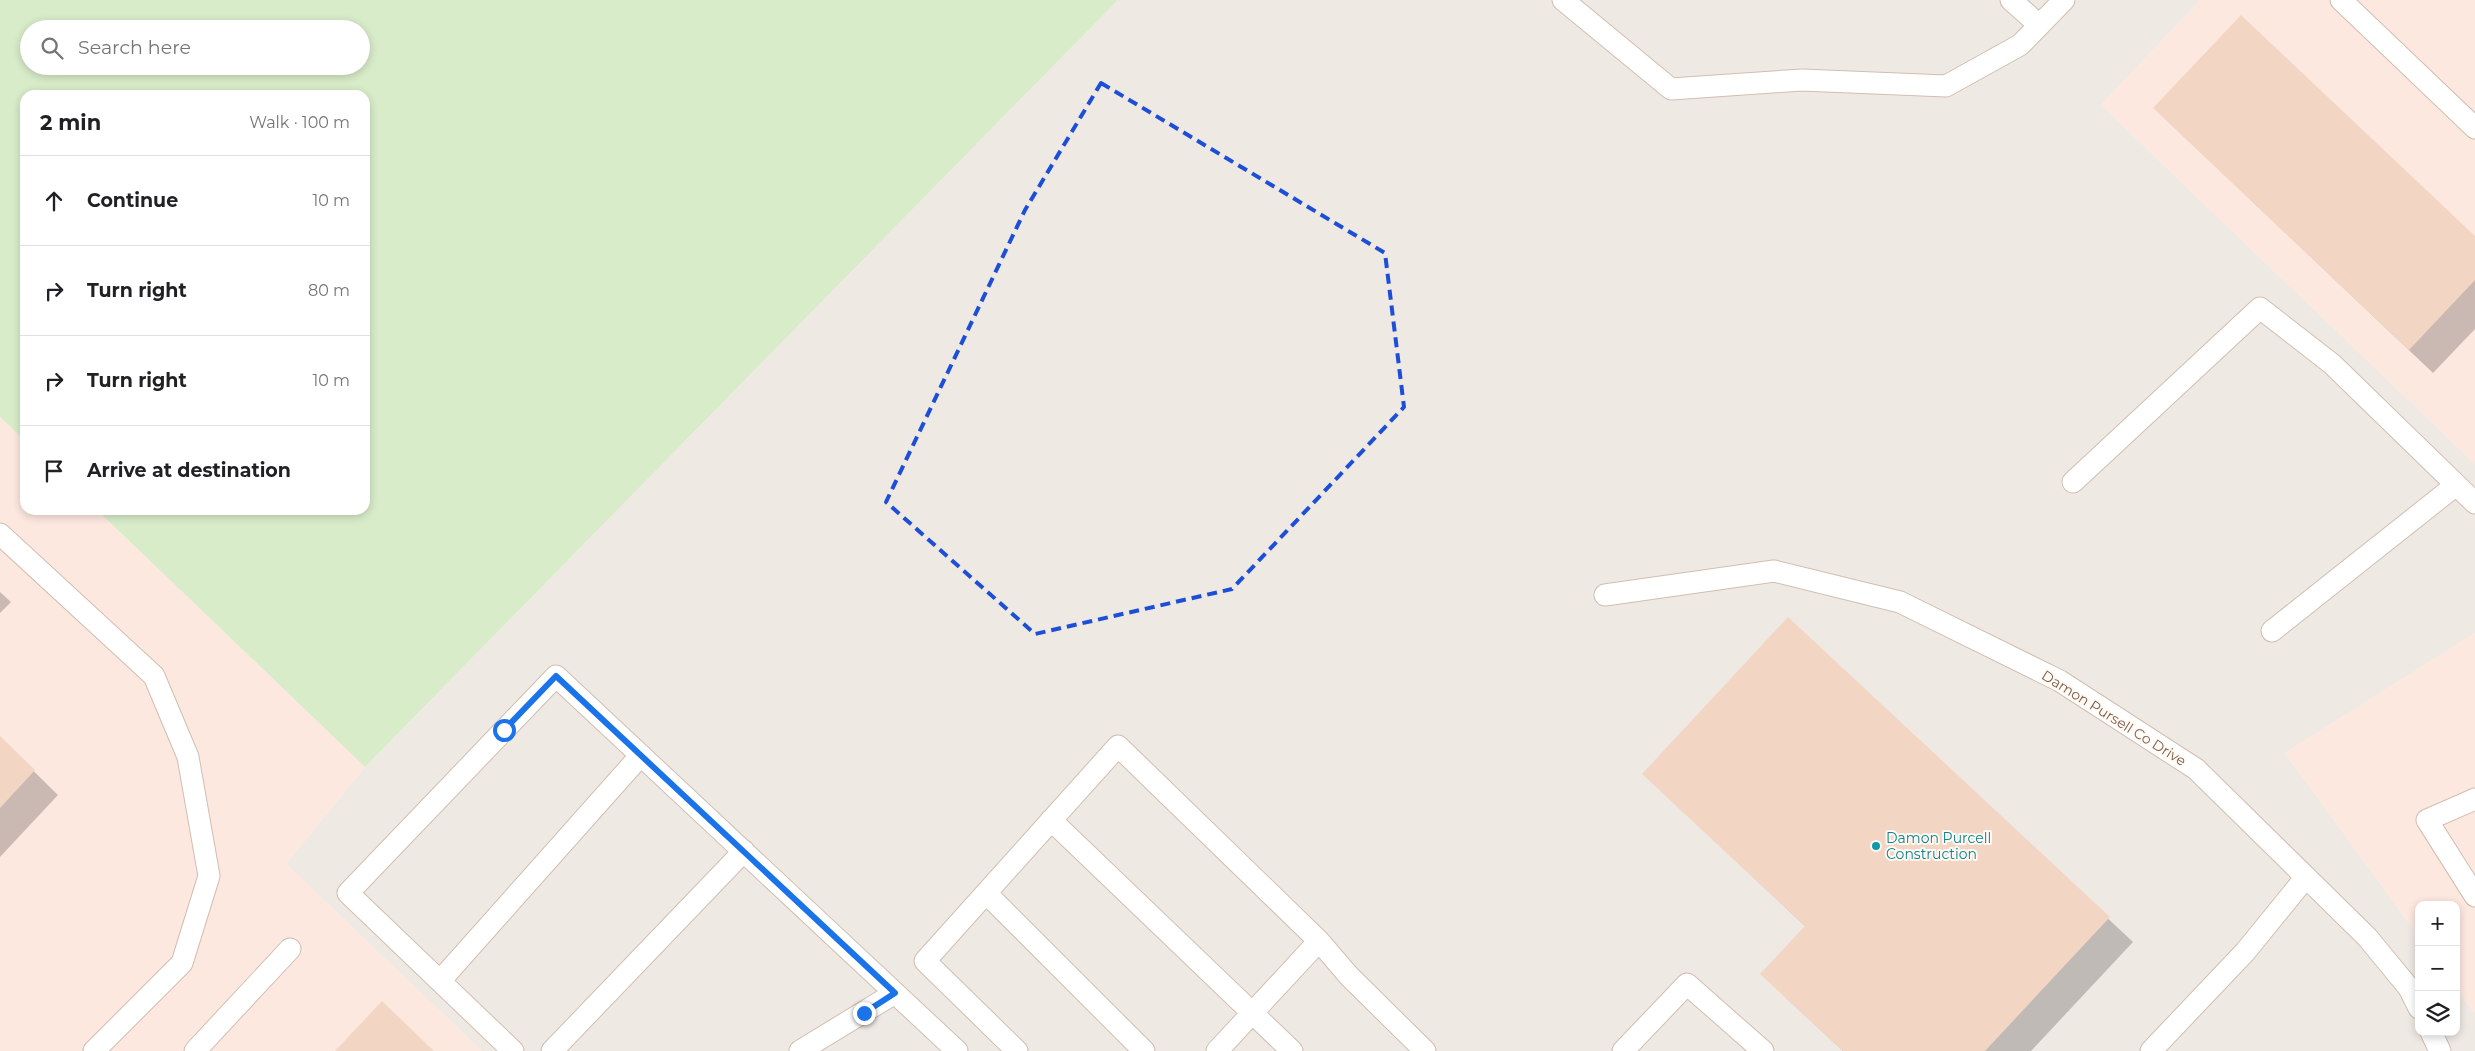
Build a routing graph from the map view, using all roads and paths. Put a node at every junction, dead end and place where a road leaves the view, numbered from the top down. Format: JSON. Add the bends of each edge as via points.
{"nodes":[{"id":1,"x":1563,"y":0,"type":"edge"},
{"id":2,"x":2011,"y":0,"type":"edge"},
{"id":3,"x":2064,"y":0,"type":"edge"},
{"id":4,"x":2341,"y":0,"type":"edge"},
{"id":5,"x":2039,"y":26,"type":"junction"},
{"id":6,"x":2475,"y":128,"type":"edge"},
{"id":7,"x":2073,"y":482,"type":"dead end"},
{"id":8,"x":2456,"y":485,"type":"junction"},
{"id":9,"x":2475,"y":504,"type":"edge"},
{"id":10,"x":0,"y":534,"type":"edge"},
{"id":11,"x":1605,"y":595,"type":"dead end"},
{"id":12,"x":2272,"y":631,"type":"dead end"},
{"id":13,"x":641,"y":755,"type":"junction"},
{"id":14,"x":2475,"y":799,"type":"edge"},
{"id":15,"x":1051,"y":820,"type":"junction"},
{"id":16,"x":744,"y":851,"type":"junction"},
{"id":17,"x":2306,"y":877,"type":"junction"},
{"id":18,"x":986,"y":893,"type":"junction"},
{"id":19,"x":2475,"y":896,"type":"edge"},
{"id":20,"x":1318,"y":941,"type":"junction"},
{"id":21,"x":290,"y":949,"type":"dead end"},
{"id":22,"x":440,"y":981,"type":"junction"},
{"id":23,"x":895,"y":993,"type":"junction"},
{"id":24,"x":2415,"y":1000,"type":"edge"},
{"id":25,"x":1252,"y":1013,"type":"junction"},
{"id":26,"x":2433,"y":1036,"type":"edge"},
{"id":27,"x":94,"y":1051,"type":"edge"},
{"id":28,"x":195,"y":1051,"type":"edge"},
{"id":29,"x":514,"y":1051,"type":"edge"},
{"id":30,"x":552,"y":1051,"type":"edge"},
{"id":31,"x":800,"y":1051,"type":"edge"},
{"id":32,"x":957,"y":1051,"type":"edge"},
{"id":33,"x":1017,"y":1051,"type":"edge"},
{"id":34,"x":1144,"y":1051,"type":"edge"},
{"id":35,"x":1217,"y":1051,"type":"edge"},
{"id":36,"x":1292,"y":1051,"type":"edge"},
{"id":37,"x":1426,"y":1051,"type":"edge"},
{"id":38,"x":1623,"y":1051,"type":"edge"},
{"id":39,"x":1763,"y":1051,"type":"edge"},
{"id":40,"x":2151,"y":1051,"type":"edge"},
{"id":41,"x":2440,"y":1051,"type":"edge"}],
"edges":[{"from":1,"to":5,"type":"lane","via":[[1671,89],[1802,80],[1946,86],[2020,45]]},
{"from":2,"to":5,"type":"lane"},
{"from":3,"to":5,"type":"lane"},
{"from":4,"to":6,"type":"lane"},
{"from":7,"to":8,"type":"lane","via":[[2260,308],[2332,364]]},
{"from":8,"to":9,"type":"lane"},
{"from":8,"to":12,"type":"lane"},
{"from":10,"to":27,"type":"lane","via":[[154,676],[188,757],[210,876],[182,963]]},
{"from":11,"to":17,"type":"lane","name":"Damon Pursell Co Drive","via":[[1774,571],[1900,602],[2060,681],[2196,769]]},
{"from":13,"to":16,"type":"lane"},
{"from":13,"to":22,"type":"lane"},
{"from":13,"to":22,"type":"lane","via":[[556,676],[348,893]]},
{"from":14,"to":19,"type":"lane","via":[[2427,820]]},
{"from":15,"to":18,"type":"lane"},
{"from":15,"to":20,"type":"lane","via":[[1118,746]]},
{"from":15,"to":25,"type":"lane"},
{"from":16,"to":23,"type":"lane"},
{"from":16,"to":30,"type":"lane"},
{"from":17,"to":24,"type":"lane","name":"Damon Pursell Co Drive","via":[[2366,937],[2409,988]]},
{"from":17,"to":40,"type":"lane","via":[[2245,952]]},
{"from":18,"to":33,"type":"lane","via":[[925,961]]},
{"from":18,"to":34,"type":"lane"},
{"from":20,"to":25,"type":"lane"},
{"from":20,"to":37,"type":"lane"},
{"from":21,"to":28,"type":"lane"},
{"from":22,"to":29,"type":"lane"},
{"from":23,"to":31,"type":"lane"},
{"from":23,"to":32,"type":"lane"},
{"from":25,"to":35,"type":"lane"},
{"from":25,"to":36,"type":"lane"},
{"from":26,"to":41,"type":"lane"},
{"from":38,"to":39,"type":"lane","via":[[1687,984]]}]}
